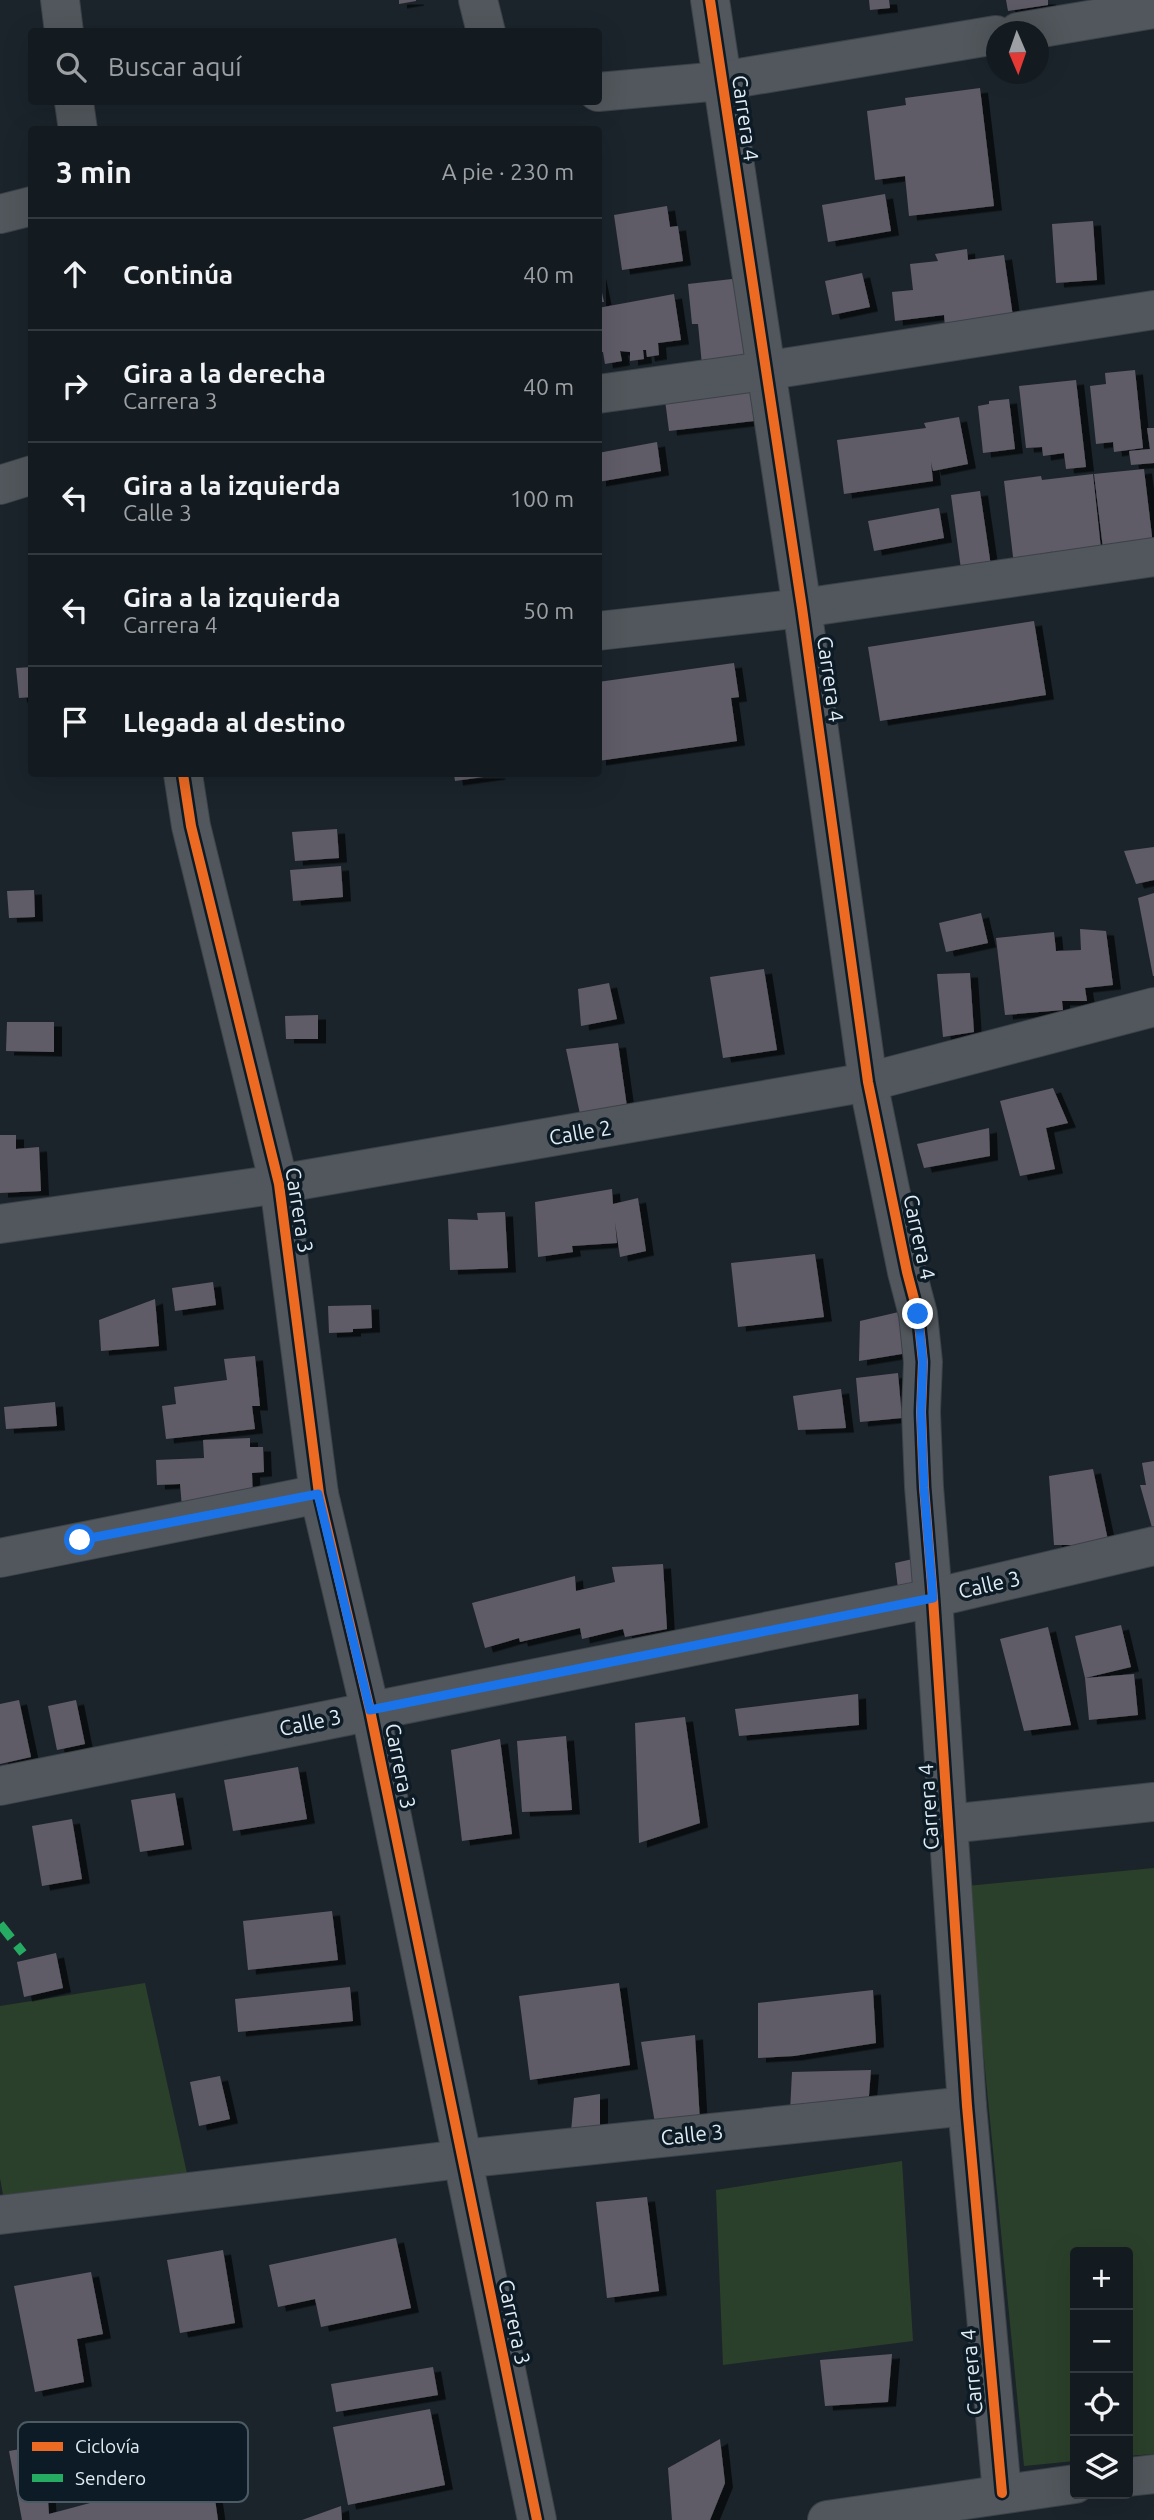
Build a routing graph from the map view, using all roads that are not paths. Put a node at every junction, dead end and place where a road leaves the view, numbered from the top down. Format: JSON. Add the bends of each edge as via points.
{"nodes":[{"id":1,"x":60,"y":0,"type":"edge"},
{"id":2,"x":478,"y":0,"type":"edge"},
{"id":3,"x":710,"y":0,"type":"edge"},
{"id":4,"x":1154,"y":9,"type":"edge"},
{"id":5,"x":1049,"y":27,"type":"edge"},
{"id":6,"x":64,"y":28,"type":"edge"},
{"id":7,"x":485,"y":28,"type":"edge"},
{"id":8,"x":986,"y":37,"type":"edge"},
{"id":9,"x":721,"y":81,"type":"junction"},
{"id":10,"x":602,"y":92,"type":"edge"},
{"id":11,"x":75,"y":105,"type":"edge"},
{"id":12,"x":78,"y":126,"type":"edge"},
{"id":13,"x":28,"y":207,"type":"edge"},
{"id":14,"x":0,"y":214,"type":"edge"},
{"id":15,"x":1154,"y":310,"type":"edge"},
{"id":16,"x":764,"y":371,"type":"junction"},
{"id":17,"x":602,"y":393,"type":"edge"},
{"id":18,"x":28,"y":476,"type":"edge"},
{"id":19,"x":0,"y":485,"type":"edge"},
{"id":20,"x":1154,"y":557,"type":"edge"},
{"id":21,"x":802,"y":608,"type":"junction"},
{"id":22,"x":602,"y":631,"type":"edge"},
{"id":23,"x":183,"y":777,"type":"edge"},
{"id":24,"x":1154,"y":1007,"type":"edge"},
{"id":25,"x":868,"y":1082,"type":"junction"},
{"id":26,"x":279,"y":1184,"type":"junction"},
{"id":27,"x":0,"y":1224,"type":"edge"},
{"id":28,"x":320,"y":1499,"type":"junction"},
{"id":29,"x":1154,"y":1546,"type":"edge"},
{"id":30,"x":0,"y":1558,"type":"edge"},
{"id":31,"x":933,"y":1598,"type":"junction"},
{"id":32,"x":370,"y":1710,"type":"junction"},
{"id":33,"x":0,"y":1786,"type":"edge"},
{"id":34,"x":1154,"y":1802,"type":"edge"},
{"id":35,"x":948,"y":1824,"type":"junction"},
{"id":36,"x":967,"y":2106,"type":"junction"},
{"id":37,"x":461,"y":2158,"type":"junction"},
{"id":38,"x":0,"y":2215,"type":"edge"},
{"id":39,"x":1154,"y":2474,"type":"edge"},
{"id":40,"x":1133,"y":2476,"type":"edge"},
{"id":41,"x":1070,"y":2485,"type":"edge"},
{"id":42,"x":1002,"y":2493,"type":"junction"},
{"id":43,"x":537,"y":2520,"type":"edge"},
{"id":44,"x":827,"y":2520,"type":"edge"}],
"edges":[{"from":1,"to":6,"type":"street"},
{"from":2,"to":7,"type":"street"},
{"from":3,"to":9,"type":"street","name":"Carrera 4"},
{"from":4,"to":5,"type":"street"},
{"from":8,"to":9,"type":"street"},
{"from":9,"to":10,"type":"street"},
{"from":9,"to":16,"type":"street","name":"Carrera 4"},
{"from":11,"to":12,"type":"street"},
{"from":13,"to":14,"type":"street"},
{"from":15,"to":16,"type":"street"},
{"from":16,"to":17,"type":"street"},
{"from":16,"to":21,"type":"street","name":"Carrera 4"},
{"from":18,"to":19,"type":"street"},
{"from":20,"to":21,"type":"street"},
{"from":21,"to":22,"type":"street"},
{"from":21,"to":25,"type":"street","name":"Carrera 4"},
{"from":23,"to":26,"type":"street","name":"Carrera 3","via":[[191,826]]},
{"from":24,"to":25,"type":"street","name":"Calle 2"},
{"from":25,"to":26,"type":"street","name":"Calle 2"},
{"from":25,"to":31,"type":"street","name":"Carrera 4","via":[[918,1314]]},
{"from":26,"to":27,"type":"street","name":"Calle 2"},
{"from":26,"to":28,"type":"street","name":"Carrera 3"},
{"from":28,"to":30,"type":"street"},
{"from":28,"to":32,"type":"street","name":"Carrera 3"},
{"from":29,"to":31,"type":"street","name":"Calle 3"},
{"from":31,"to":32,"type":"street","name":"Calle 3"},
{"from":31,"to":35,"type":"street","name":"Carrera 4"},
{"from":32,"to":33,"type":"street","name":"Calle 3"},
{"from":32,"to":37,"type":"street","name":"Carrera 3"},
{"from":34,"to":35,"type":"street"},
{"from":35,"to":36,"type":"street","name":"Carrera 4"},
{"from":36,"to":37,"type":"street","name":"Calle 3"},
{"from":36,"to":42,"type":"street","name":"Carrera 4"},
{"from":37,"to":38,"type":"street","name":"Calle 3"},
{"from":37,"to":43,"type":"street","name":"Carrera 3"},
{"from":39,"to":40,"type":"street"},
{"from":41,"to":42,"type":"street"},
{"from":42,"to":44,"type":"street"}]}
